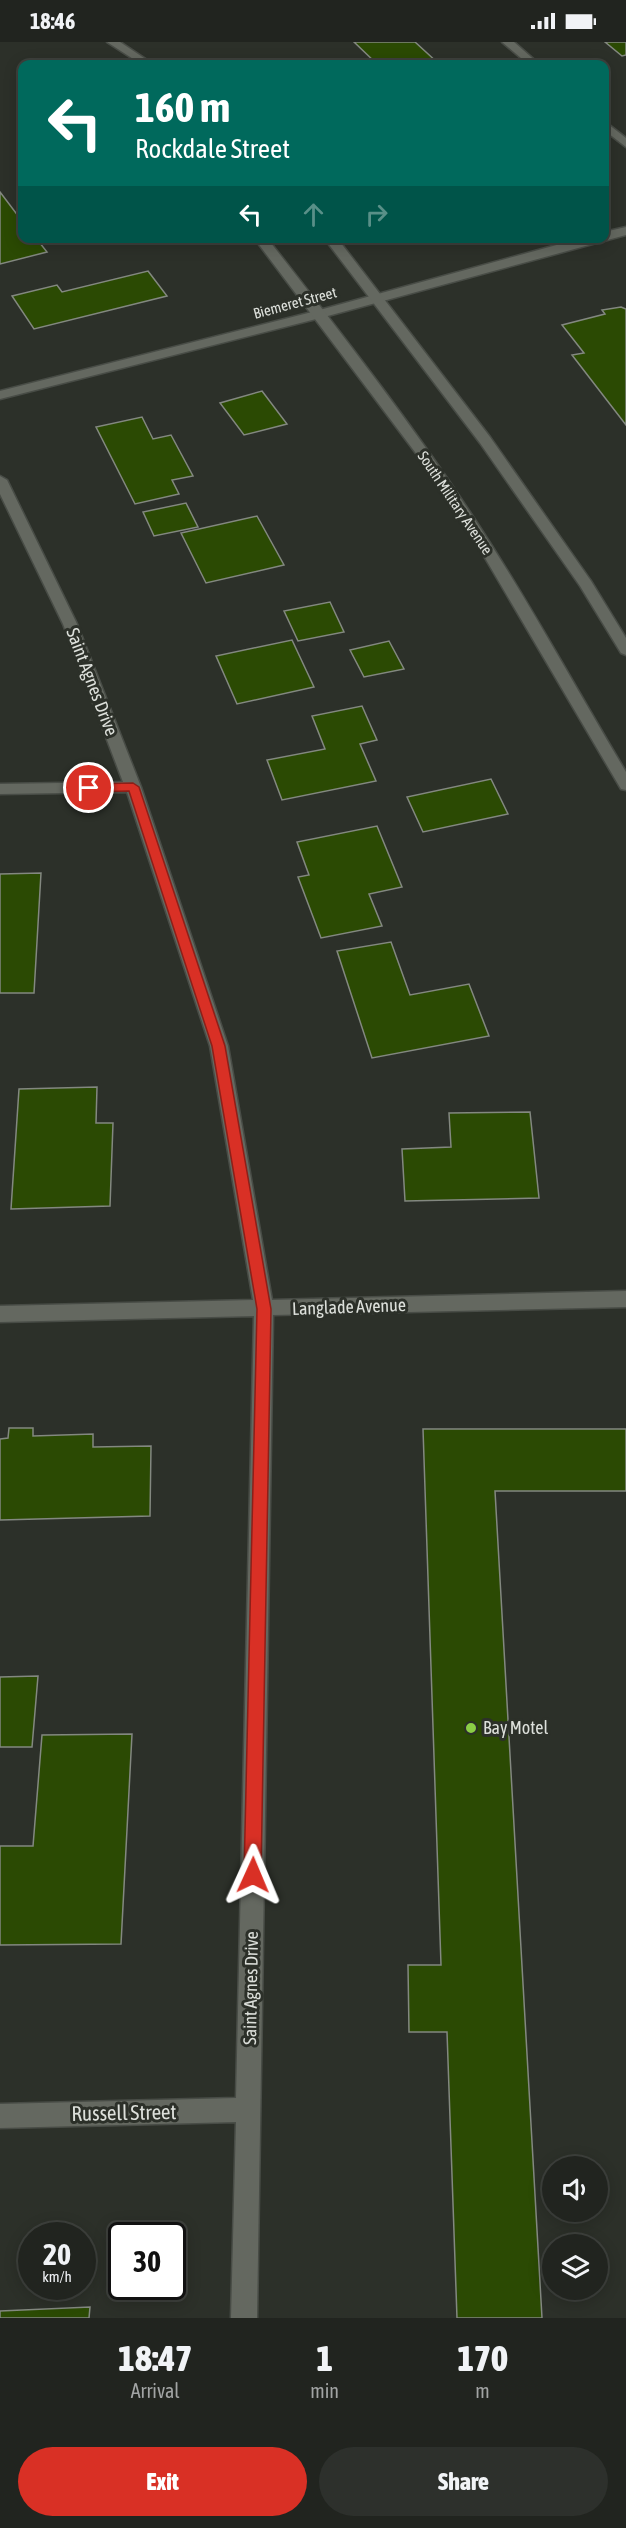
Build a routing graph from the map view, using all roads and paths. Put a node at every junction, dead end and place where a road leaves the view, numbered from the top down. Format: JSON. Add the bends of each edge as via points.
{"nodes":[{"id":1,"x":507,"y":42,"type":"edge"},
{"id":2,"x":113,"y":43,"type":"edge"},
{"id":3,"x":120,"y":60,"type":"edge"},
{"id":4,"x":141,"y":60,"type":"edge"},
{"id":5,"x":529,"y":60,"type":"edge"},
{"id":6,"x":609,"y":129,"type":"edge"},
{"id":7,"x":626,"y":144,"type":"edge"},
{"id":8,"x":626,"y":231,"type":"edge"},
{"id":9,"x":609,"y":236,"type":"edge"},
{"id":10,"x":264,"y":243,"type":"edge"},
{"id":11,"x":334,"y":243,"type":"edge"},
{"id":12,"x":579,"y":243,"type":"edge"},
{"id":13,"x":378,"y":298,"type":"junction"},
{"id":14,"x":320,"y":314,"type":"junction"},
{"id":15,"x":0,"y":395,"type":"edge"},
{"id":16,"x":0,"y":480,"type":"edge"},
{"id":17,"x":626,"y":650,"type":"edge"},
{"id":18,"x":626,"y":785,"type":"edge"},
{"id":19,"x":133,"y":787,"type":"junction"},
{"id":20,"x":0,"y":789,"type":"edge"},
{"id":21,"x":626,"y":1299,"type":"edge"},
{"id":22,"x":264,"y":1309,"type":"junction"},
{"id":23,"x":0,"y":1314,"type":"edge"},
{"id":24,"x":248,"y":2110,"type":"junction"},
{"id":25,"x":0,"y":2115,"type":"edge"},
{"id":26,"x":244,"y":2318,"type":"edge"}],
"edges":[{"from":1,"to":5,"type":"street"},
{"from":2,"to":3,"type":"street"},
{"from":2,"to":4,"type":"street"},
{"from":6,"to":7,"type":"street"},
{"from":8,"to":9,"type":"street"},
{"from":10,"to":14,"type":"street","name":"South Military Avenue"},
{"from":11,"to":13,"type":"street"},
{"from":12,"to":13,"type":"street","name":"Biemeret Street"},
{"from":13,"to":14,"type":"street","name":"Biemeret Street"},
{"from":13,"to":17,"type":"street","via":[[485,440],[586,584]]},
{"from":14,"to":15,"type":"street","name":"Biemeret Street"},
{"from":14,"to":18,"type":"street","name":"South Military Avenue","via":[[485,546]]},
{"from":16,"to":19,"type":"street","name":"Saint Agnes Drive","via":[[70,624]]},
{"from":19,"to":20,"type":"street"},
{"from":19,"to":22,"type":"street","name":"Saint Agnes Drive","via":[[219,1046]]},
{"from":21,"to":22,"type":"street","name":"Langlade Avenue"},
{"from":22,"to":23,"type":"street","name":"Langlade Avenue"},
{"from":22,"to":24,"type":"street","name":"Saint Agnes Drive"},
{"from":24,"to":25,"type":"street","name":"Russell Street"},
{"from":24,"to":26,"type":"street","name":"Saint Agnes Drive"}]}
